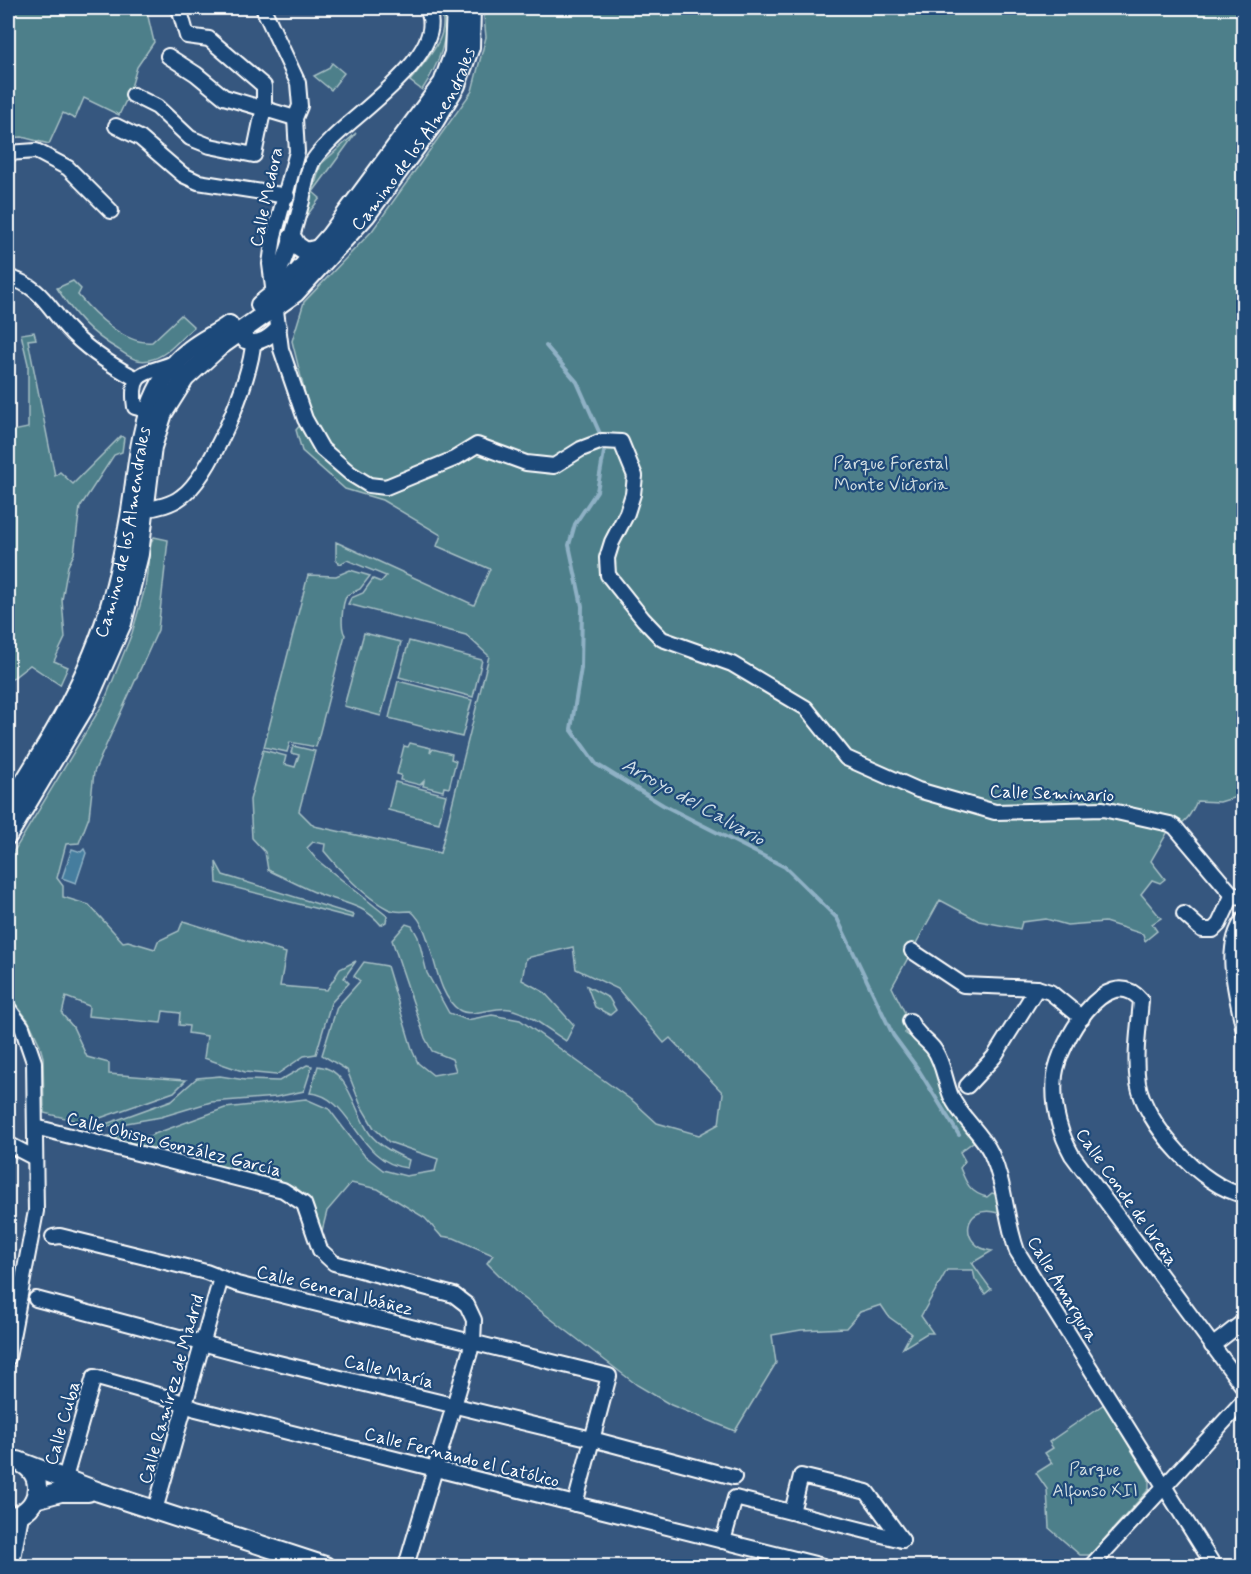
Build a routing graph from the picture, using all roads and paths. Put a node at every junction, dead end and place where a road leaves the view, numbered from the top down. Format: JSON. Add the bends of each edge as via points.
{"nodes":[{"id":1,"x":179,"y":8,"type":"edge"},
{"id":2,"x":263,"y":8,"type":"edge"},
{"id":3,"x":456,"y":8,"type":"edge"},
{"id":4,"x":471,"y":8,"type":"edge"},
{"id":5,"x":428,"y":12,"type":"edge"},
{"id":6,"x":168,"y":56,"type":"dead end"},
{"id":7,"x":133,"y":95,"type":"dead end"},
{"id":8,"x":264,"y":107,"type":"junction"},
{"id":9,"x":295,"y":118,"type":"junction"},
{"id":10,"x":116,"y":126,"type":"dead end"},
{"id":11,"x":8,"y":153,"type":"edge"},
{"id":12,"x":287,"y":196,"type":"junction"},
{"id":13,"x":111,"y":211,"type":"dead end"},
{"id":14,"x":292,"y":238,"type":"junction"},
{"id":15,"x":319,"y":249,"type":"junction"},
{"id":16,"x":8,"y":277,"type":"edge"},
{"id":17,"x":275,"y":295,"type":"junction"},
{"id":18,"x":279,"y":327,"type":"junction"},
{"id":19,"x":231,"y":339,"type":"junction"},
{"id":20,"x":253,"y":343,"type":"junction"},
{"id":21,"x":181,"y":359,"type":"junction"},
{"id":22,"x":135,"y":378,"type":"junction"},
{"id":23,"x":155,"y":412,"type":"junction"},
{"id":24,"x":146,"y":508,"type":"junction"},
{"id":25,"x":8,"y":808,"type":"edge"},
{"id":26,"x":8,"y":835,"type":"edge"},
{"id":27,"x":1238,"y":897,"type":"edge"},
{"id":28,"x":1184,"y":914,"type":"dead end"},
{"id":29,"x":1244,"y":919,"type":"edge"},
{"id":30,"x":912,"y":951,"type":"dead end"},
{"id":31,"x":1037,"y":988,"type":"junction"},
{"id":32,"x":8,"y":1008,"type":"edge"},
{"id":33,"x":1082,"y":1018,"type":"junction"},
{"id":34,"x":910,"y":1021,"type":"dead end"},
{"id":35,"x":1244,"y":1032,"type":"edge"},
{"id":36,"x":967,"y":1086,"type":"dead end"},
{"id":37,"x":35,"y":1132,"type":"junction"},
{"id":38,"x":11,"y":1145,"type":"edge"},
{"id":39,"x":35,"y":1158,"type":"junction"},
{"id":40,"x":1244,"y":1195,"type":"edge"},
{"id":41,"x":53,"y":1237,"type":"dead end"},
{"id":42,"x":221,"y":1278,"type":"junction"},
{"id":43,"x":14,"y":1296,"type":"edge"},
{"id":44,"x":36,"y":1299,"type":"dead end"},
{"id":45,"x":1244,"y":1321,"type":"edge"},
{"id":46,"x":473,"y":1342,"type":"junction"},
{"id":47,"x":202,"y":1344,"type":"junction"},
{"id":48,"x":1212,"y":1346,"type":"junction"},
{"id":49,"x":8,"y":1358,"type":"edge"},
{"id":50,"x":94,"y":1377,"type":"joint"},
{"id":51,"x":1244,"y":1388,"type":"edge"},
{"id":52,"x":1244,"y":1400,"type":"edge"},
{"id":53,"x":185,"y":1405,"type":"junction"},
{"id":54,"x":454,"y":1405,"type":"junction"},
{"id":55,"x":591,"y":1439,"type":"junction"},
{"id":56,"x":13,"y":1460,"type":"edge"},
{"id":57,"x":434,"y":1469,"type":"junction"},
{"id":58,"x":734,"y":1477,"type":"dead end"},
{"id":59,"x":65,"y":1478,"type":"junction"},
{"id":60,"x":1164,"y":1489,"type":"junction"},
{"id":61,"x":99,"y":1492,"type":"junction"},
{"id":62,"x":35,"y":1500,"type":"junction"},
{"id":63,"x":575,"y":1504,"type":"junction"},
{"id":64,"x":155,"y":1510,"type":"junction"},
{"id":65,"x":792,"y":1512,"type":"junction"},
{"id":66,"x":13,"y":1515,"type":"edge"},
{"id":67,"x":723,"y":1541,"type":"junction"},
{"id":68,"x":779,"y":1561,"type":"edge"},
{"id":69,"x":10,"y":1562,"type":"edge"},
{"id":70,"x":326,"y":1566,"type":"edge"},
{"id":71,"x":406,"y":1566,"type":"edge"},
{"id":72,"x":823,"y":1566,"type":"edge"},
{"id":73,"x":1091,"y":1566,"type":"edge"},
{"id":74,"x":1214,"y":1566,"type":"edge"}],
"edges":[{"from":1,"to":8,"type":"street","via":[[187,36],[208,39],[264,86]]},
{"from":2,"to":9,"type":"street","name":"Calle Medora","via":[[298,83],[300,106]]},
{"from":3,"to":15,"type":"main road","name":"Camino de los Almendrales","via":[[454,53],[443,83]]},
{"from":4,"to":17,"type":"main road","name":"Camino de los Almendrales","via":[[470,46],[456,85],[432,125],[333,254],[307,282]]},
{"from":5,"to":14,"type":"street","name":"Camino de los Almendrales","via":[[430,35],[413,60],[379,101],[333,138],[311,164]]},
{"from":6,"to":8,"type":"street","via":[[224,98]]},
{"from":7,"to":8,"type":"street","via":[[157,108],[190,138],[254,155]]},
{"from":8,"to":9,"type":"street"},
{"from":9,"to":12,"type":"street","name":"Calle Medora","via":[[297,152]]},
{"from":10,"to":12,"type":"street","via":[[140,138],[183,175],[198,182]]},
{"from":11,"to":13,"type":"street","via":[[36,151],[68,168]]},
{"from":12,"to":17,"type":"street","name":"Calle Medora","via":[[270,264]]},
{"from":14,"to":15,"type":"main road","via":[[306,252]]},
{"from":14,"to":17,"type":"street","name":"Camino de los Almendrales"},
{"from":15,"to":17,"type":"main road","name":"Camino de los Almendrales"},
{"from":16,"to":22,"type":"street","via":[[31,286],[90,350]]},
{"from":17,"to":18,"type":"street"},
{"from":17,"to":19,"type":"main road","name":"Camino de los Almendrales"},
{"from":17,"to":21,"type":"main road","name":"Camino de los Almendrales"},
{"from":18,"to":20,"type":"street","via":[[270,337]]},
{"from":18,"to":27,"type":"street","name":"Calle Seminario","via":[[281,349],[306,420],[322,449],[369,485],[386,487],[454,459],[477,445],[526,463],[554,466],[581,448],[602,441],[621,442],[635,476],[627,513],[607,558],[608,575],[662,639],[732,664],[806,708],[846,758],[918,790],[995,812],[1103,809],[1170,824]]},
{"from":19,"to":20,"type":"street"},
{"from":19,"to":23,"type":"main road","name":"Camino de los Almendrales","via":[[185,378]]},
{"from":20,"to":24,"type":"street","via":[[248,375],[203,473],[181,497]]},
{"from":21,"to":22,"type":"street"},
{"from":21,"to":23,"type":"main road","name":"Camino de los Almendrales","via":[[155,396]]},
{"from":22,"to":23,"type":"street","via":[[135,407]]},
{"from":23,"to":24,"type":"main road","name":"Camino de los Almendrales"},
{"from":23,"to":25,"type":"main road","name":"Camino de los Almendrales","via":[[140,443],[124,553],[106,619],[73,698]]},
{"from":24,"to":26,"type":"main road","name":"Camino de los Almendrales","via":[[122,623],[103,670],[64,745]]},
{"from":27,"to":28,"type":"street","via":[[1213,930],[1202,930]]},
{"from":29,"to":35,"type":"street","via":[[1231,948]]},
{"from":30,"to":31,"type":"street","via":[[963,985]]},
{"from":31,"to":33,"type":"street","via":[[1050,992]]},
{"from":31,"to":36,"type":"street","via":[[993,1057]]},
{"from":32,"to":37,"type":"street","via":[[22,1027],[34,1062]]},
{"from":33,"to":40,"type":"street","name":"Calle Conde de Ureña","via":[[1110,990],[1125,987],[1133,991],[1141,1000],[1137,1064],[1138,1084],[1145,1103],[1190,1165],[1213,1184]]},
{"from":33,"to":48,"type":"street","name":"Calle Conde de Ureña","via":[[1067,1042],[1056,1073],[1056,1113],[1061,1134],[1072,1155]]},
{"from":34,"to":60,"type":"street","name":"Calle Amargura","via":[[916,1035],[933,1048],[952,1099],[992,1156],[1005,1193],[1008,1227],[1017,1251]]},
{"from":37,"to":38,"type":"street","via":[[23,1146]]},
{"from":37,"to":39,"type":"street"},
{"from":37,"to":46,"type":"street","name":"Calle Obispo González García","via":[[283,1190],[304,1204],[320,1250],[334,1263],[454,1295],[467,1305],[474,1320]]},
{"from":38,"to":39,"type":"street"},
{"from":39,"to":43,"type":"street","via":[[36,1211]]},
{"from":41,"to":42,"type":"street","name":"Calle General Ibáñez"},
{"from":42,"to":46,"type":"street","name":"Calle General Ibáñez"},
{"from":42,"to":47,"type":"street","name":"Calle Ramírez de Madrid"},
{"from":43,"to":49,"type":"street"},
{"from":44,"to":47,"type":"street","name":"Calle María"},
{"from":45,"to":48,"type":"street"},
{"from":46,"to":54,"type":"street"},
{"from":46,"to":55,"type":"street","name":"Calle General Ibáñez","via":[[609,1376]]},
{"from":47,"to":53,"type":"street","name":"Calle Ramírez de Madrid"},
{"from":47,"to":54,"type":"street","name":"Calle María"},
{"from":48,"to":51,"type":"street","name":"Calle Conde de Ureña"},
{"from":50,"to":53,"type":"street","name":"Calle Fernando el Católico"},
{"from":50,"to":59,"type":"street","name":"Calle Cuba"},
{"from":52,"to":60,"type":"street"},
{"from":53,"to":57,"type":"street","name":"Calle Fernando el Católico"},
{"from":53,"to":64,"type":"street","name":"Calle Ramírez de Madrid"},
{"from":54,"to":55,"type":"street","name":"Calle María"},
{"from":54,"to":57,"type":"street"},
{"from":55,"to":58,"type":"street","name":"Calle María"},
{"from":55,"to":63,"type":"street"},
{"from":56,"to":59,"type":"main road"},
{"from":56,"to":62,"type":"main road","via":[[28,1467],[35,1476]]},
{"from":57,"to":63,"type":"street","name":"Calle Fernando el Católico"},
{"from":57,"to":71,"type":"street"},
{"from":59,"to":61,"type":"main road"},
{"from":60,"to":73,"type":"street"},
{"from":60,"to":74,"type":"street","name":"Calle Amargura"},
{"from":61,"to":62,"type":"main road","via":[[61,1492]]},
{"from":61,"to":64,"type":"main road"},
{"from":62,"to":66,"type":"main road","via":[[29,1509]]},
{"from":63,"to":67,"type":"street","name":"Calle Fernando el Católico"},
{"from":64,"to":70,"type":"main road"},
{"from":65,"to":65,"type":"street","via":[[902,1539],[867,1492],[801,1476]]},
{"from":65,"to":67,"type":"street","via":[[735,1498]]},
{"from":66,"to":69,"type":"main road"},
{"from":67,"to":68,"type":"street","name":"Calle Fernando el Católico"},
{"from":68,"to":72,"type":"street","name":"Calle Fernando el Católico"}]}
